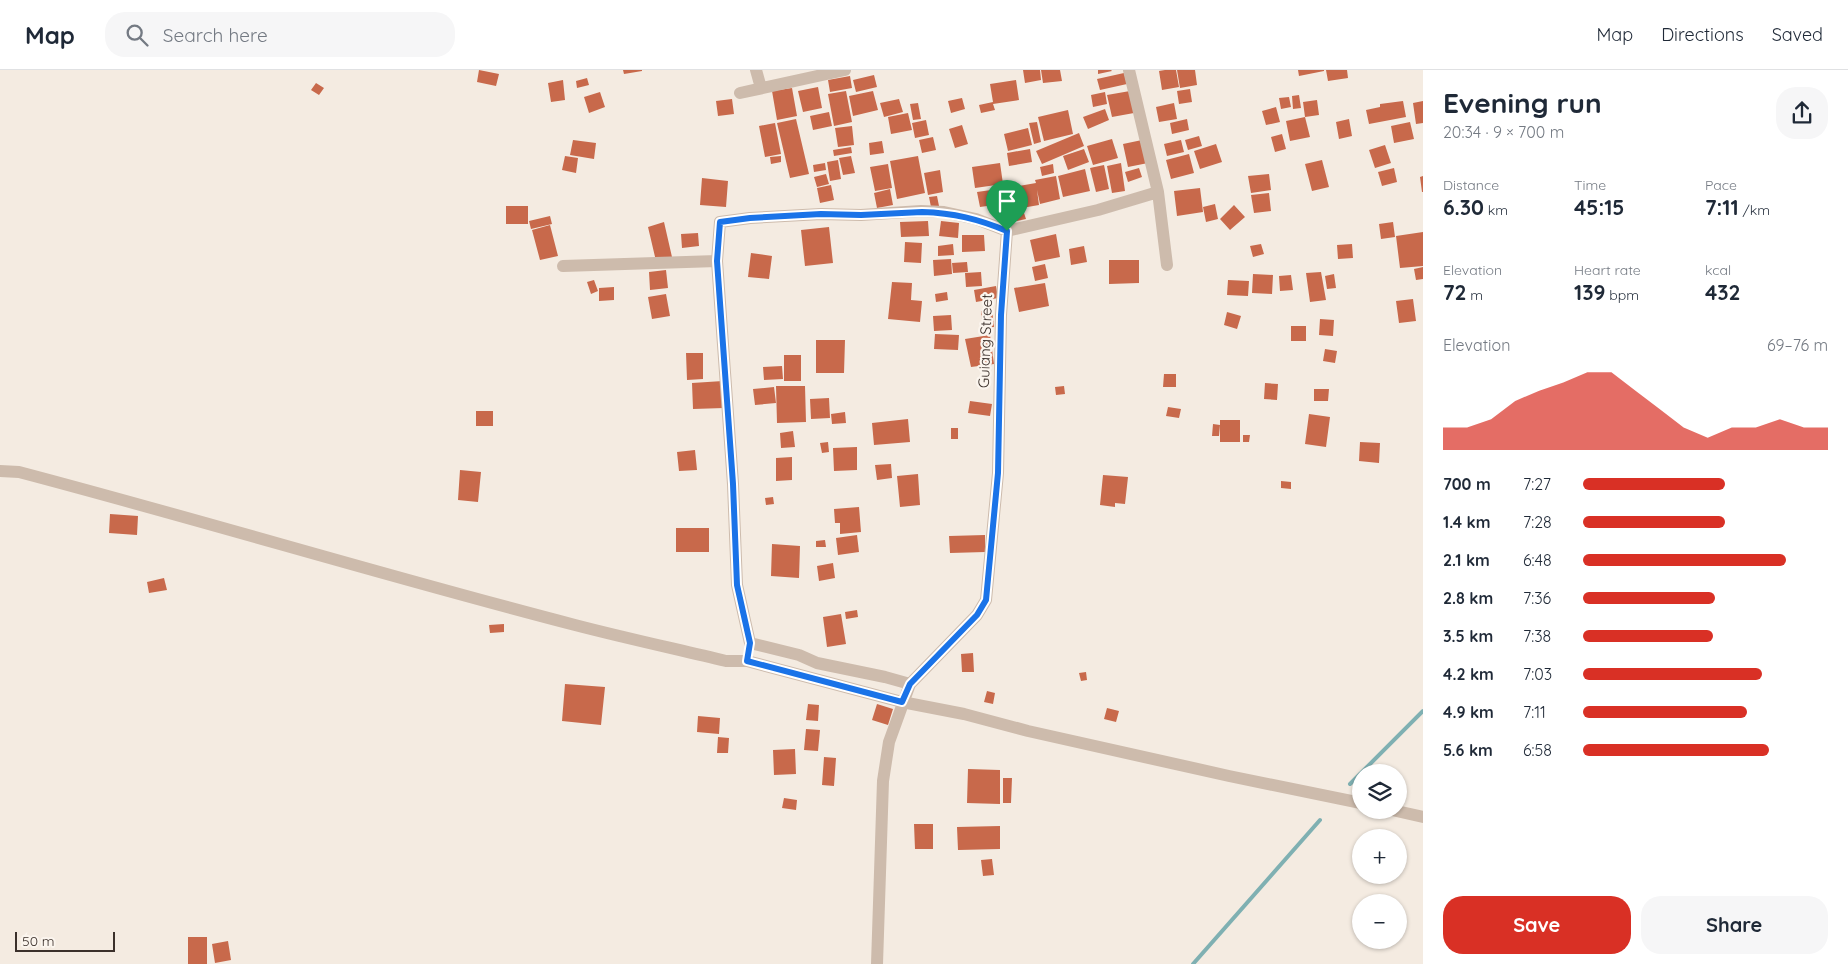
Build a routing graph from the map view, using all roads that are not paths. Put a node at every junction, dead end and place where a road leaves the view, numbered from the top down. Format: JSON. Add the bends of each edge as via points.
{"nodes":[{"id":1,"x":756,"y":70,"type":"edge"},
{"id":2,"x":845,"y":70,"type":"edge"},
{"id":3,"x":1130,"y":70,"type":"edge"},
{"id":4,"x":761,"y":88,"type":"junction"},
{"id":5,"x":740,"y":93,"type":"dead end"},
{"id":6,"x":1158,"y":192,"type":"junction"},
{"id":7,"x":1007,"y":231,"type":"junction"},
{"id":8,"x":717,"y":261,"type":"junction"},
{"id":9,"x":1167,"y":265,"type":"dead end"},
{"id":10,"x":563,"y":266,"type":"dead end"},
{"id":11,"x":0,"y":471,"type":"edge"},
{"id":12,"x":750,"y":643,"type":"junction"},
{"id":13,"x":747,"y":661,"type":"junction"},
{"id":14,"x":910,"y":684,"type":"junction"},
{"id":15,"x":902,"y":702,"type":"junction"},
{"id":16,"x":1352,"y":801,"type":"edge"},
{"id":17,"x":1407,"y":813,"type":"edge"},
{"id":18,"x":1423,"y":817,"type":"edge"},
{"id":19,"x":877,"y":964,"type":"edge"}],
"edges":[{"from":1,"to":4,"type":"street"},
{"from":2,"to":4,"type":"street"},
{"from":3,"to":6,"type":"street"},
{"from":4,"to":5,"type":"street"},
{"from":6,"to":7,"type":"street"},
{"from":6,"to":9,"type":"street"},
{"from":7,"to":8,"type":"street","via":[[976,219],[944,212],[750,218],[720,222]]},
{"from":7,"to":14,"type":"street","name":"Guiang Street","via":[[1001,315],[998,473],[986,600],[977,615]]},
{"from":8,"to":10,"type":"street"},
{"from":8,"to":12,"type":"street","via":[[737,585]]},
{"from":11,"to":13,"type":"street","via":[[19,472],[155,508],[577,625],[726,661]]},
{"from":12,"to":13,"type":"street"},
{"from":12,"to":14,"type":"street","via":[[799,655],[817,663]]},
{"from":13,"to":15,"type":"street"},
{"from":14,"to":15,"type":"street","name":"Guiang Street"},
{"from":15,"to":16,"type":"street"},
{"from":15,"to":19,"type":"street","name":"Guiang Street","via":[[889,742],[883,782]]},
{"from":17,"to":18,"type":"street"}]}
